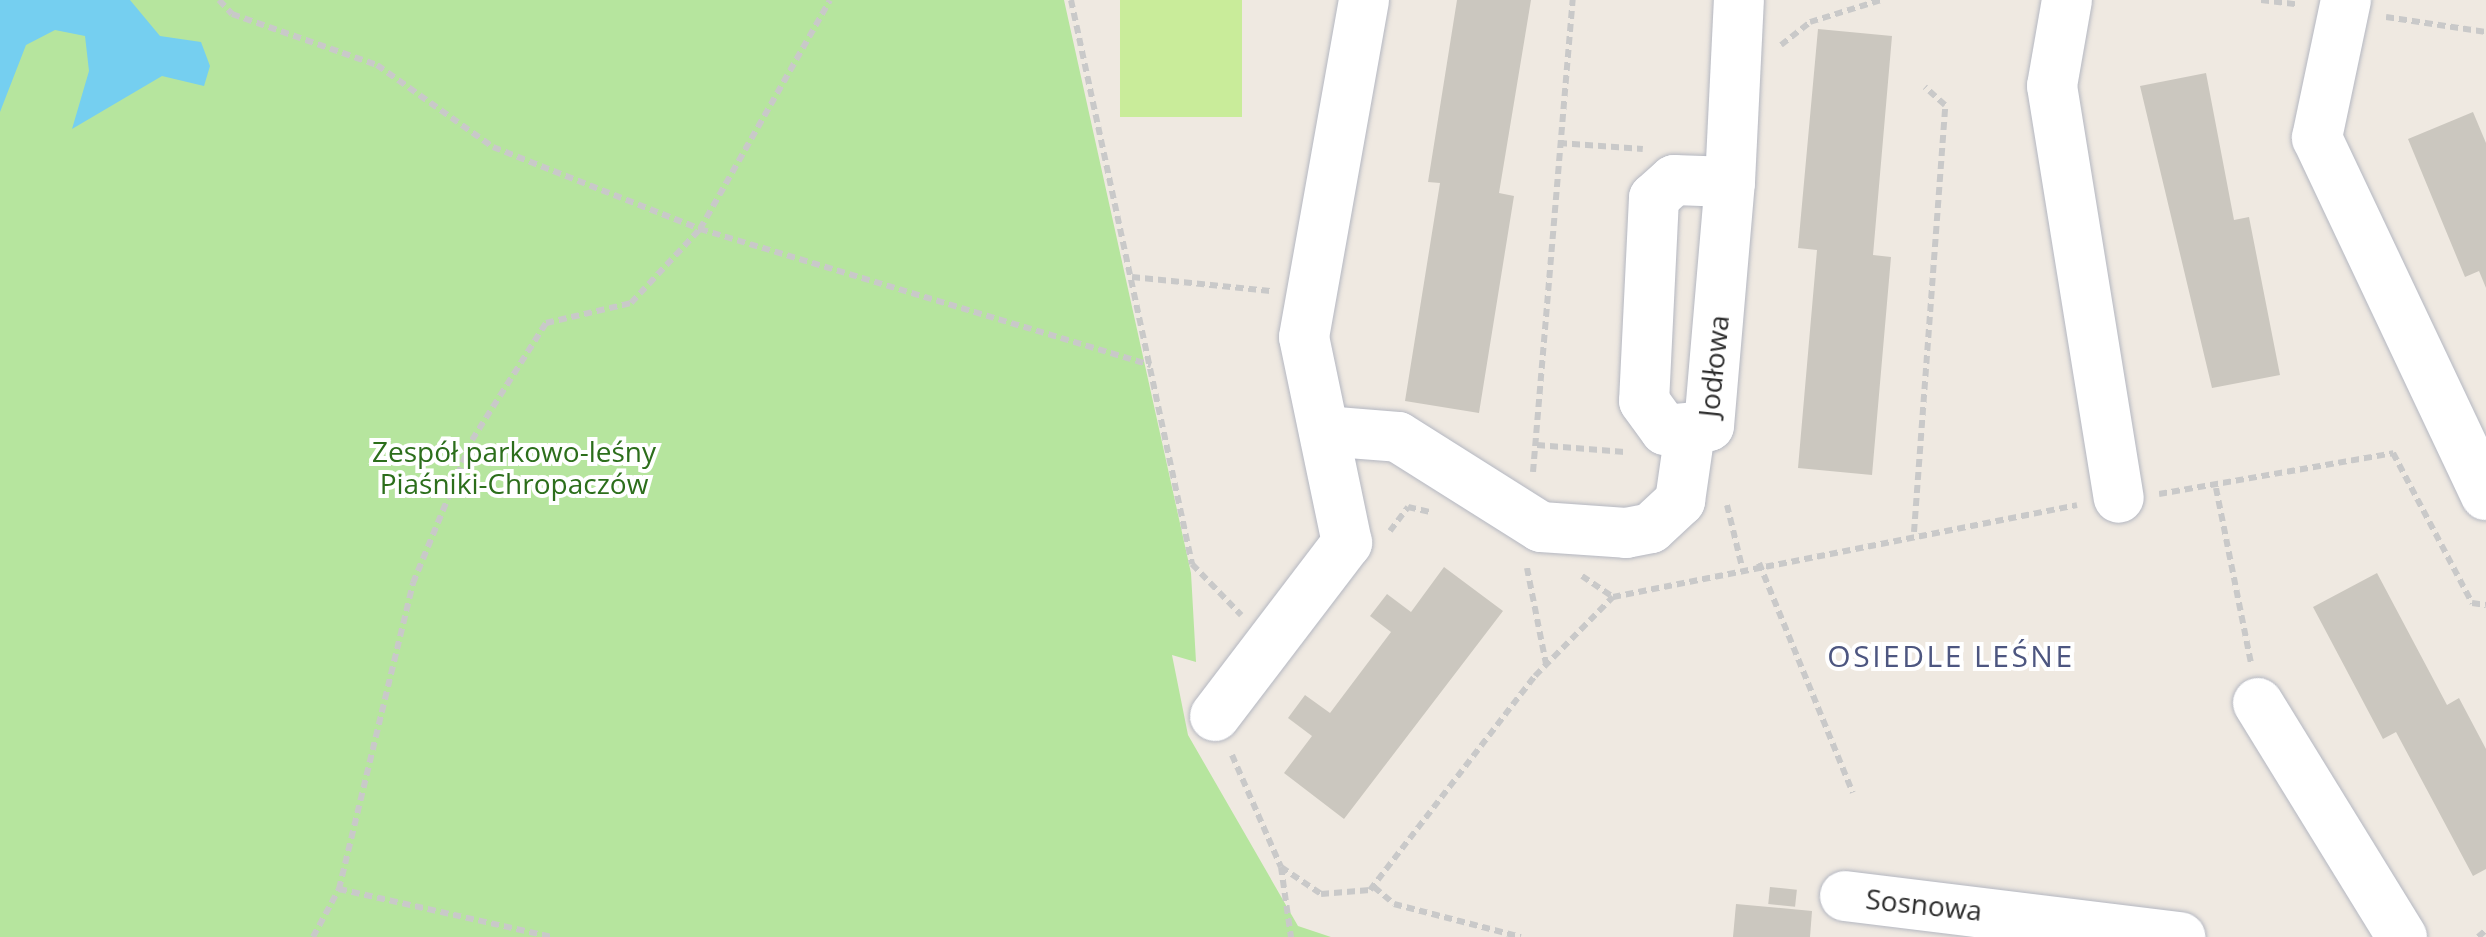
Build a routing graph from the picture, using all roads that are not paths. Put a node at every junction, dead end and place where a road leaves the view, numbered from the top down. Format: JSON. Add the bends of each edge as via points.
{"nodes":[{"id":1,"x":1364,"y":0,"type":"edge"},
{"id":2,"x":1739,"y":0,"type":"edge"},
{"id":3,"x":2068,"y":0,"type":"edge"},
{"id":4,"x":2344,"y":5,"type":"edge"},
{"id":5,"x":1730,"y":182,"type":"junction"},
{"id":6,"x":1324,"y":431,"type":"junction"},
{"id":7,"x":1690,"y":432,"type":"junction"},
{"id":8,"x":2486,"y":495,"type":"edge"},
{"id":9,"x":2119,"y":498,"type":"dead end"},
{"id":10,"x":2258,"y":703,"type":"road end"},
{"id":11,"x":1215,"y":716,"type":"road end"},
{"id":12,"x":1846,"y":896,"type":"dead end"},
{"id":13,"x":2181,"y":937,"type":"edge"},
{"id":14,"x":2402,"y":937,"type":"edge"}],
"edges":[{"from":1,"to":6,"type":"street","via":[[1304,336]]},
{"from":2,"to":5,"type":"street","name":"Jodłowa"},
{"from":3,"to":9,"type":"street","via":[[2052,86]]},
{"from":4,"to":8,"type":"street","via":[[2317,138]]},
{"from":5,"to":7,"type":"street","name":"Jodłowa","via":[[1709,426]]},
{"from":5,"to":7,"type":"street","via":[[1674,180],[1654,198],[1644,401],[1665,430]]},
{"from":6,"to":7,"type":"street","name":"Jodłowa","via":[[1398,437],[1525,521],[1599,532],[1651,528],[1680,500]]},
{"from":6,"to":11,"type":"street","via":[[1346,542]]},
{"from":10,"to":14,"type":"street"},
{"from":12,"to":13,"type":"street","name":"Sosnowa"}]}
